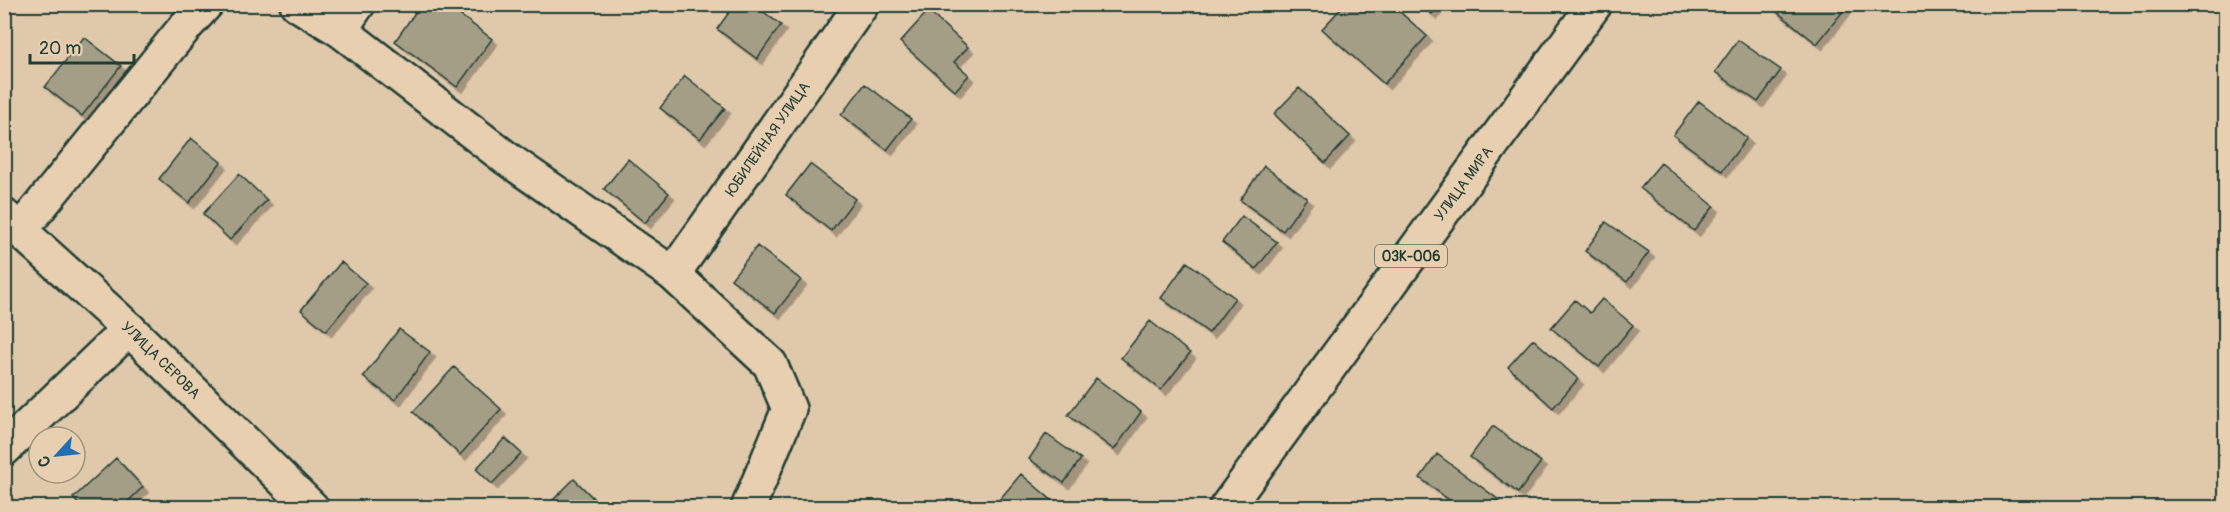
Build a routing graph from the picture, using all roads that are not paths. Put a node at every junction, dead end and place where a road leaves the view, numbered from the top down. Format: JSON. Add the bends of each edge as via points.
{"nodes":[{"id":1,"x":206,"y":4,"type":"edge"},
{"id":2,"x":297,"y":4,"type":"edge"},
{"id":3,"x":862,"y":4,"type":"edge"},
{"id":4,"x":1595,"y":4,"type":"edge"},
{"id":5,"x":349,"y":17,"type":"edge"},
{"id":6,"x":12,"y":224,"type":"edge"},
{"id":7,"x":673,"y":274,"type":"junction"},
{"id":8,"x":129,"y":329,"type":"junction"},
{"id":9,"x":4,"y":448,"type":"edge"},
{"id":10,"x":312,"y":507,"type":"edge"},
{"id":11,"x":748,"y":507,"type":"edge"},
{"id":12,"x":1226,"y":507,"type":"edge"}],
"edges":[{"from":1,"to":6,"type":"street"},
{"from":2,"to":5,"type":"street"},
{"from":3,"to":7,"type":"street","name":"ЮБИЛЕЙНАЯ УЛИЦА"},
{"from":4,"to":12,"type":"street","name":"УЛИЦА МИРА","number":"03К-006"},
{"from":5,"to":7,"type":"street","via":[[506,158]]},
{"from":6,"to":8,"type":"street","name":"УЛИЦА СЕРОВА"},
{"from":7,"to":11,"type":"street","via":[[770,364],[789,409]]},
{"from":8,"to":9,"type":"street"},
{"from":8,"to":10,"type":"street","name":"УЛИЦА СЕРОВА"}]}
